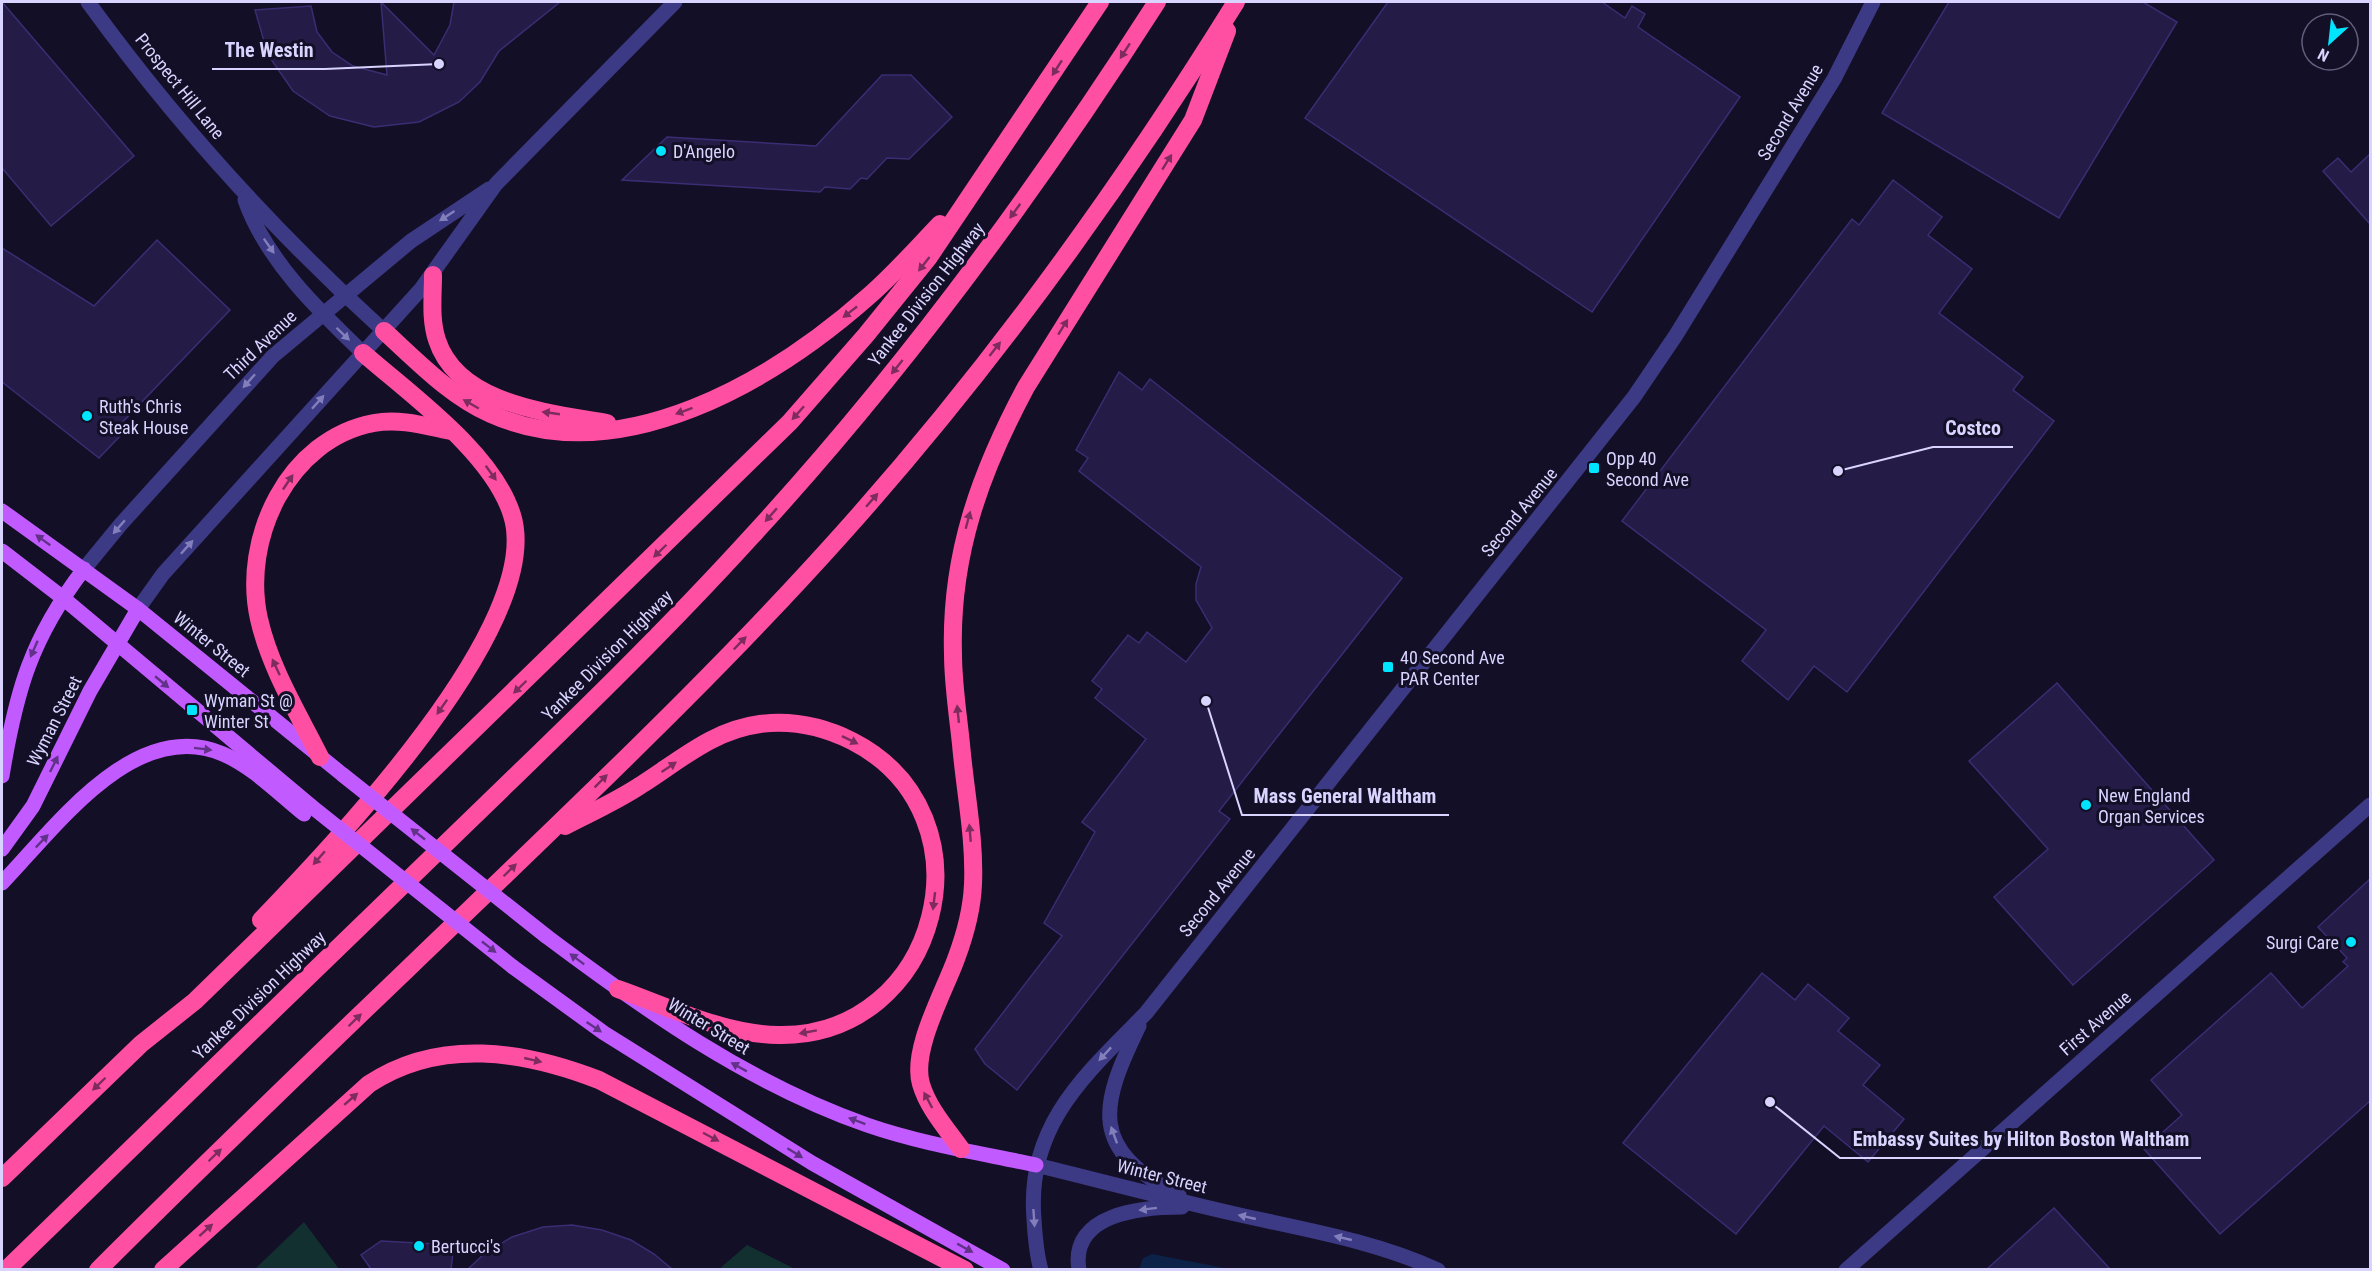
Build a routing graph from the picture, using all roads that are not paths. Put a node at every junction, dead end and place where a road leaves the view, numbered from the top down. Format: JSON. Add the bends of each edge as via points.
{"nodes":[{"id":1,"x":88,"y":2,"type":"edge"},
{"id":2,"x":675,"y":2,"type":"edge"},
{"id":3,"x":1100,"y":2,"type":"edge"},
{"id":4,"x":1157,"y":2,"type":"edge"},
{"id":5,"x":1237,"y":2,"type":"edge"},
{"id":6,"x":1873,"y":2,"type":"edge"},
{"id":7,"x":496,"y":184,"type":"junction"},
{"id":8,"x":243,"y":194,"type":"junction"},
{"id":9,"x":967,"y":197,"type":"junction"},
{"id":10,"x":432,"y":275,"type":"junction"},
{"id":11,"x":345,"y":295,"type":"junction"},
{"id":12,"x":322,"y":314,"type":"junction"},
{"id":13,"x":384,"y":331,"type":"junction"},
{"id":14,"x":363,"y":353,"type":"junction"},
{"id":15,"x":629,"y":427,"type":"junction"},
{"id":16,"x":451,"y":431,"type":"junction"},
{"id":17,"x":2,"y":511,"type":"edge"},
{"id":18,"x":2,"y":551,"type":"edge"},
{"id":19,"x":84,"y":569,"type":"junction"},
{"id":20,"x":63,"y":598,"type":"junction"},
{"id":21,"x":138,"y":609,"type":"junction"},
{"id":22,"x":117,"y":644,"type":"junction"},
{"id":23,"x":6,"y":724,"type":"edge"},
{"id":24,"x":320,"y":757,"type":"junction"},
{"id":25,"x":2,"y":776,"type":"edge"},
{"id":26,"x":2370,"y":805,"type":"edge"},
{"id":27,"x":308,"y":810,"type":"junction"},
{"id":28,"x":544,"y":837,"type":"junction"},
{"id":29,"x":2,"y":849,"type":"edge"},
{"id":30,"x":2,"y":883,"type":"edge"},
{"id":31,"x":618,"y":989,"type":"junction"},
{"id":32,"x":1146,"y":1012,"type":"junction"},
{"id":33,"x":141,"y":1044,"type":"junction"},
{"id":34,"x":961,"y":1149,"type":"junction"},
{"id":35,"x":1036,"y":1165,"type":"junction"},
{"id":36,"x":2,"y":1178,"type":"edge"},
{"id":37,"x":1206,"y":1207,"type":"junction"},
{"id":38,"x":6,"y":1269,"type":"edge"},
{"id":39,"x":98,"y":1269,"type":"edge"},
{"id":40,"x":163,"y":1269,"type":"edge"},
{"id":41,"x":965,"y":1269,"type":"edge"},
{"id":42,"x":1003,"y":1269,"type":"edge"},
{"id":43,"x":1041,"y":1269,"type":"edge"},
{"id":44,"x":1079,"y":1269,"type":"edge"},
{"id":45,"x":1438,"y":1269,"type":"edge"},
{"id":46,"x":1846,"y":1269,"type":"edge"}],
"edges":[{"from":1,"to":8,"type":"street","name":"Prospect Hill Lane"},
{"from":2,"to":7,"type":"street","name":"Third Avenue"},
{"from":3,"to":9,"type":"highway","one_way":true},
{"from":4,"to":38,"type":"highway","name":"Yankee Division Highway","one_way":true,"via":[[1075,126],[949,301],[852,422],[752,536],[594,699]]},
{"from":28,"to":5,"type":"highway","one_way":true,"via":[[739,644],[896,473],[1087,227]]},
{"from":34,"to":5,"type":"highway","one_way":true,"via":[[929,1104],[918,1064],[968,922],[973,885],[952,655],[955,587],[965,533],[988,462],[1026,387],[1193,120]]},
{"from":6,"to":32,"type":"street","name":"Second Avenue","via":[[1834,79],[1641,388]]},
{"from":7,"to":10,"type":"street","name":"Third Avenue"},
{"from":7,"to":11,"type":"street","name":"Third Avenue","one_way":true,"via":[[411,241]]},
{"from":8,"to":11,"type":"street","name":"Prospect Hill Lane"},
{"from":8,"to":12,"type":"street","name":"Prospect Hill Lane","one_way":true,"via":[[265,242]]},
{"from":9,"to":15,"type":"highway","one_way":true,"via":[[872,294],[797,351],[716,398]]},
{"from":9,"to":33,"type":"highway","one_way":true,"via":[[897,298],[766,447],[195,1001]]},
{"from":10,"to":13,"type":"street","name":"Third Avenue"},
{"from":15,"to":10,"type":"highway","one_way":true,"via":[[526,408],[468,381],[438,343],[433,323]]},
{"from":11,"to":12,"type":"street","name":"Third Avenue"},
{"from":11,"to":13,"type":"street","name":"Prospect Hill Lane"},
{"from":12,"to":14,"type":"street","name":"Prospect Hill Lane","one_way":true},
{"from":12,"to":19,"type":"street","name":"Third Avenue","one_way":true,"via":[[254,376]]},
{"from":13,"to":14,"type":"street","name":"Third Avenue"},
{"from":15,"to":13,"type":"highway","one_way":true,"via":[[554,430],[498,417],[456,394]]},
{"from":14,"to":16,"type":"highway"},
{"from":21,"to":14,"type":"street","name":"Third Avenue","one_way":true,"via":[[163,574]]},
{"from":24,"to":16,"type":"highway","one_way":true,"via":[[274,663],[259,619],[255,573],[266,523],[296,470],[335,436],[387,422]]},
{"from":16,"to":33,"type":"highway","one_way":true,"via":[[490,471],[513,516],[513,567],[492,622],[443,707],[376,791],[306,872]]},
{"from":19,"to":17,"type":"main road","name":"Winter Street","one_way":true},
{"from":18,"to":20,"type":"main road"},
{"from":19,"to":20,"type":"main road","name":"Wyman Street"},
{"from":19,"to":21,"type":"main road","name":"Winter Street"},
{"from":20,"to":22,"type":"main road"},
{"from":20,"to":23,"type":"main road","name":"Wyman Street","one_way":true,"via":[[30,657]]},
{"from":21,"to":22,"type":"main road","name":"Wyman Street"},
{"from":21,"to":24,"type":"main road","name":"Winter Street"},
{"from":22,"to":27,"type":"main road","one_way":true},
{"from":29,"to":22,"type":"main road","name":"Wyman Street","one_way":true,"via":[[33,806]]},
{"from":23,"to":25,"type":"main road","name":"Wyman Street"},
{"from":31,"to":24,"type":"main road","name":"Winter Street","one_way":true,"bridge":true},
{"from":26,"to":46,"type":"street","name":"First Avenue"},
{"from":30,"to":27,"type":"main road","one_way":true,"via":[[110,773],[157,751],[190,748],[224,755]]},
{"from":27,"to":42,"type":"main road","one_way":true,"bridge":true,"via":[[351,838],[513,967],[604,1033],[812,1163]]},
{"from":28,"to":31,"type":"highway","one_way":true,"via":[[639,786],[714,738],[744,726],[774,722],[828,730],[860,745],[888,766],[923,815],[936,870],[929,927],[901,978],[855,1016],[817,1031],[757,1033],[716,1024]]},
{"from":39,"to":28,"type":"highway","one_way":true},
{"from":34,"to":31,"type":"main road","name":"Winter Street","one_way":true,"via":[[882,1130],[811,1102],[711,1051]]},
{"from":32,"to":35,"type":"street","name":"Second Avenue","one_way":true,"via":[[1064,1103],[1046,1135]]},
{"from":37,"to":32,"type":"street","name":"Second Avenue","one_way":true,"via":[[1146,1175],[1126,1157],[1112,1132],[1108,1111],[1113,1082]]},
{"from":33,"to":36,"type":"highway","one_way":true},
{"from":34,"to":35,"type":"main road","name":"Winter Street"},
{"from":35,"to":37,"type":"street","name":"Winter Street"},
{"from":35,"to":43,"type":"street","name":"Second Avenue","one_way":true,"via":[[1033,1211]]},
{"from":37,"to":44,"type":"street","one_way":true,"via":[[1159,1208],[1107,1219],[1082,1240]]},
{"from":45,"to":37,"type":"street","name":"Winter Street","one_way":true,"via":[[1353,1240]]},
{"from":40,"to":41,"type":"highway","one_way":true,"via":[[369,1084],[422,1060],[478,1052],[538,1061],[599,1080]]}]}
